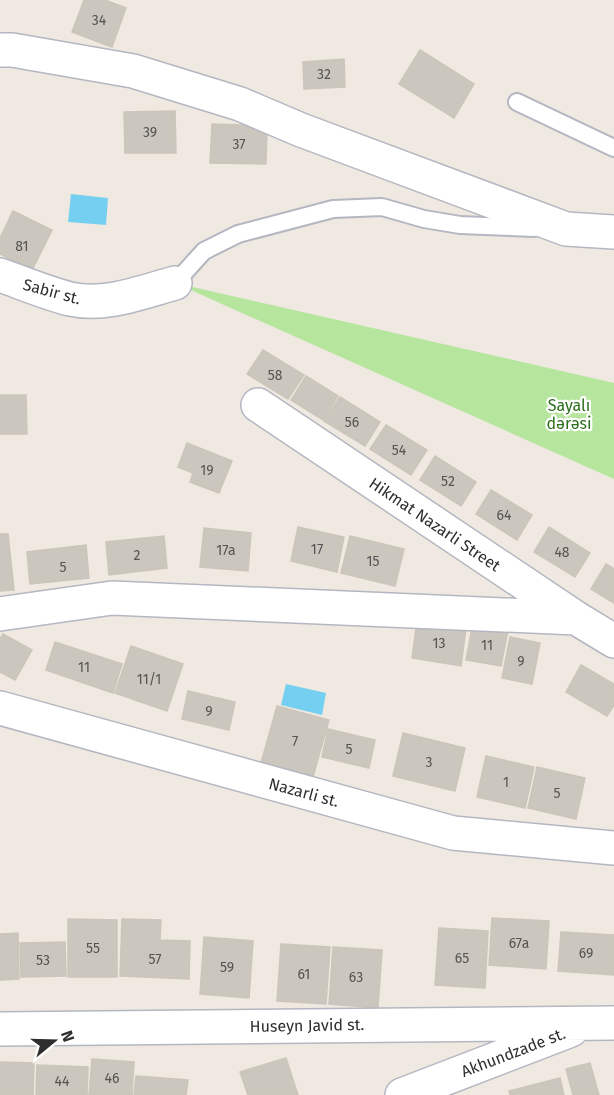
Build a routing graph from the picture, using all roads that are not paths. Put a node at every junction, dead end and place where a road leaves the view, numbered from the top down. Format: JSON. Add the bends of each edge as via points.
{"nodes":[{"id":1,"x":0,"y":50,"type":"edge"},
{"id":2,"x":517,"y":102,"type":"dead end"},
{"id":3,"x":614,"y":148,"type":"edge"},
{"id":4,"x":566,"y":229,"type":"junction"},
{"id":5,"x":614,"y":232,"type":"edge"},
{"id":6,"x":0,"y":275,"type":"edge"},
{"id":7,"x":175,"y":283,"type":"joint"},
{"id":8,"x":258,"y":405,"type":"dead end"},
{"id":9,"x":0,"y":614,"type":"edge"},
{"id":10,"x":576,"y":618,"type":"junction"},
{"id":11,"x":614,"y":641,"type":"edge"},
{"id":12,"x":0,"y":708,"type":"edge"},
{"id":13,"x":614,"y":848,"type":"edge"},
{"id":14,"x":602,"y":1022,"type":"edge"},
{"id":15,"x":0,"y":1029,"type":"edge"},
{"id":16,"x":402,"y":1095,"type":"edge"}],
"edges":[{"from":1,"to":4,"type":"street","via":[[133,71],[240,104]]},
{"from":2,"to":3,"type":"lane"},
{"from":4,"to":5,"type":"street"},
{"from":4,"to":7,"type":"lane","via":[[460,225],[382,207],[333,209],[238,234],[204,251]]},
{"from":6,"to":7,"type":"street","name":"Sabir st.","via":[[72,299],[89,300],[115,299]]},
{"from":8,"to":10,"type":"street","name":"Hikmat Nazarli Street"},
{"from":9,"to":10,"type":"street","via":[[112,598]]},
{"from":10,"to":11,"type":"street","name":"Hikmat Nazarli Street"},
{"from":12,"to":13,"type":"street","name":"Nazarli st.","via":[[453,833]]},
{"from":14,"to":15,"type":"street","name":"Huseyn Javid st."},
{"from":14,"to":16,"type":"street","name":"Akhundzade st."}]}
